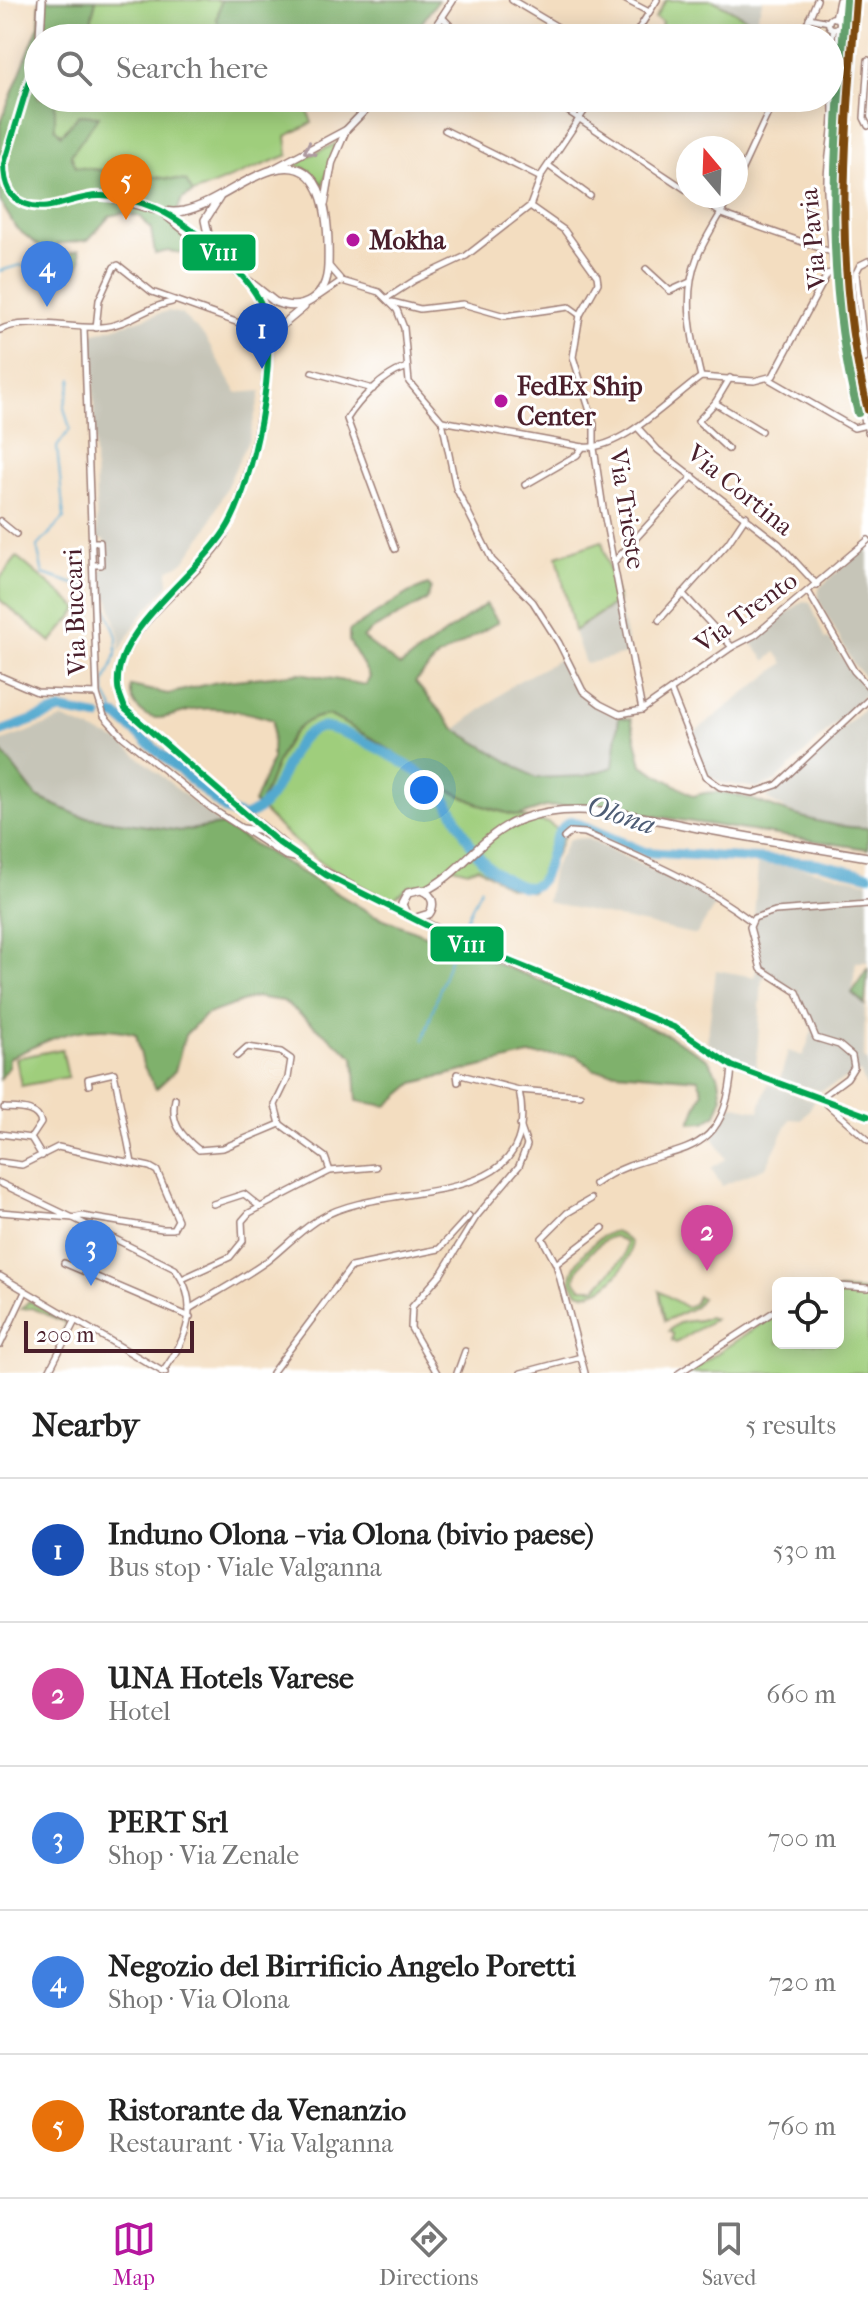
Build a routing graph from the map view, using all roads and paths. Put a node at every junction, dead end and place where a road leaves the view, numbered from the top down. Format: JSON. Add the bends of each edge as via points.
{"nodes":[{"id":1,"x":42,"y":0,"type":"edge"},
{"id":2,"x":453,"y":0,"type":"edge"},
{"id":3,"x":512,"y":0,"type":"edge"},
{"id":4,"x":626,"y":0,"type":"edge"},
{"id":5,"x":657,"y":0,"type":"edge"},
{"id":6,"x":817,"y":0,"type":"edge"},
{"id":7,"x":839,"y":0,"type":"edge"},
{"id":8,"x":649,"y":12,"type":"junction"},
{"id":9,"x":442,"y":17,"type":"junction"},
{"id":10,"x":809,"y":18,"type":"junction"},
{"id":11,"x":835,"y":18,"type":"junction"},
{"id":12,"x":829,"y":22,"type":"joint"},
{"id":13,"x":41,"y":24,"type":"edge"},
{"id":14,"x":437,"y":24,"type":"edge"},
{"id":15,"x":448,"y":24,"type":"edge"},
{"id":16,"x":552,"y":24,"type":"edge"},
{"id":17,"x":642,"y":24,"type":"edge"},
{"id":18,"x":807,"y":24,"type":"edge"},
{"id":19,"x":839,"y":24,"type":"edge"},
{"id":20,"x":868,"y":60,"type":"edge"},
{"id":21,"x":24,"y":98,"type":"edge"},
{"id":22,"x":363,"y":112,"type":"edge"},
{"id":23,"x":569,"y":112,"type":"edge"},
{"id":24,"x":582,"y":112,"type":"edge"},
{"id":25,"x":768,"y":112,"type":"edge"},
{"id":26,"x":834,"y":112,"type":"edge"},
{"id":27,"x":578,"y":118,"type":"junction"},
{"id":28,"x":868,"y":126,"type":"edge"},
{"id":29,"x":346,"y":130,"type":"junction"},
{"id":30,"x":445,"y":130,"type":"dead end"},
{"id":31,"x":748,"y":156,"type":"edge"},
{"id":32,"x":548,"y":166,"type":"junction"},
{"id":33,"x":273,"y":169,"type":"junction"},
{"id":34,"x":541,"y":178,"type":"junction"},
{"id":35,"x":676,"y":183,"type":"edge"},
{"id":36,"x":223,"y":193,"type":"junction"},
{"id":37,"x":590,"y":196,"type":"dead end"},
{"id":38,"x":325,"y":206,"type":"junction"},
{"id":39,"x":530,"y":206,"type":"junction"},
{"id":40,"x":157,"y":208,"type":"junction"},
{"id":41,"x":713,"y":208,"type":"edge"},
{"id":42,"x":725,"y":208,"type":"edge"},
{"id":43,"x":722,"y":214,"type":"junction"},
{"id":44,"x":831,"y":252,"type":"junction"},
{"id":45,"x":213,"y":253,"type":"junction"},
{"id":46,"x":868,"y":261,"type":"edge"},
{"id":47,"x":328,"y":265,"type":"junction"},
{"id":48,"x":646,"y":269,"type":"dead end"},
{"id":49,"x":833,"y":271,"type":"junction"},
{"id":50,"x":342,"y":281,"type":"junction"},
{"id":51,"x":690,"y":281,"type":"junction"},
{"id":52,"x":251,"y":285,"type":"junction"},
{"id":53,"x":318,"y":296,"type":"junction"},
{"id":54,"x":389,"y":300,"type":"junction"},
{"id":55,"x":178,"y":303,"type":"junction"},
{"id":56,"x":311,"y":303,"type":"junction"},
{"id":57,"x":580,"y":315,"type":"junction"},
{"id":58,"x":84,"y":328,"type":"junction"},
{"id":59,"x":96,"y":328,"type":"junction"},
{"id":60,"x":0,"y":330,"type":"edge"},
{"id":61,"x":266,"y":336,"type":"junction"},
{"id":62,"x":865,"y":359,"type":"dead end"},
{"id":63,"x":405,"y":368,"type":"junction"},
{"id":64,"x":312,"y":372,"type":"dead end"},
{"id":65,"x":701,"y":377,"type":"junction"},
{"id":66,"x":730,"y":378,"type":"junction"},
{"id":67,"x":769,"y":379,"type":"junction"},
{"id":68,"x":855,"y":382,"type":"junction"},
{"id":69,"x":374,"y":390,"type":"junction"},
{"id":70,"x":868,"y":397,"type":"edge"},
{"id":71,"x":715,"y":403,"type":"junction"},
{"id":72,"x":442,"y":421,"type":"junction"},
{"id":73,"x":866,"y":425,"type":"junction"},
{"id":74,"x":637,"y":427,"type":"junction"},
{"id":75,"x":761,"y":431,"type":"dead end"},
{"id":76,"x":868,"y":432,"type":"edge"},
{"id":77,"x":583,"y":447,"type":"junction"},
{"id":78,"x":594,"y":448,"type":"junction"},
{"id":79,"x":728,"y":449,"type":"dead end"},
{"id":80,"x":693,"y":476,"type":"junction"},
{"id":81,"x":525,"y":485,"type":"dead end"},
{"id":82,"x":748,"y":517,"type":"junction"},
{"id":83,"x":0,"y":521,"type":"edge"},
{"id":84,"x":16,"y":534,"type":"dead end"},
{"id":85,"x":868,"y":540,"type":"edge"},
{"id":86,"x":395,"y":549,"type":"dead end"},
{"id":87,"x":614,"y":562,"type":"junction"},
{"id":88,"x":817,"y":585,"type":"junction"},
{"id":89,"x":809,"y":592,"type":"junction"},
{"id":90,"x":682,"y":593,"type":"junction"},
{"id":91,"x":659,"y":620,"type":"dead end"},
{"id":92,"x":732,"y":647,"type":"junction"},
{"id":93,"x":0,"y":676,"type":"edge"},
{"id":94,"x":868,"y":686,"type":"edge"},
{"id":95,"x":671,"y":691,"type":"junction"},
{"id":96,"x":97,"y":694,"type":"junction"},
{"id":97,"x":868,"y":700,"type":"edge"},
{"id":98,"x":642,"y":710,"type":"junction"},
{"id":99,"x":242,"y":828,"type":"junction"},
{"id":100,"x":266,"y":832,"type":"junction"},
{"id":101,"x":564,"y":838,"type":"dead end"},
{"id":102,"x":868,"y":857,"type":"edge"},
{"id":103,"x":301,"y":859,"type":"junction"},
{"id":104,"x":440,"y":882,"type":"junction"},
{"id":105,"x":424,"y":891,"type":"junction"},
{"id":106,"x":432,"y":898,"type":"junction"},
{"id":107,"x":403,"y":901,"type":"junction"},
{"id":108,"x":868,"y":904,"type":"edge"},
{"id":109,"x":386,"y":905,"type":"junction"},
{"id":110,"x":406,"y":914,"type":"junction"},
{"id":111,"x":429,"y":914,"type":"junction"},
{"id":112,"x":419,"y":920,"type":"junction"},
{"id":113,"x":751,"y":921,"type":"junction"},
{"id":114,"x":436,"y":930,"type":"junction"},
{"id":115,"x":237,"y":1056,"type":"dead end"},
{"id":116,"x":732,"y":1066,"type":"junction"},
{"id":117,"x":458,"y":1082,"type":"dead end"},
{"id":118,"x":89,"y":1085,"type":"dead end"},
{"id":119,"x":519,"y":1090,"type":"junction"},
{"id":120,"x":580,"y":1095,"type":"dead end"},
{"id":121,"x":820,"y":1098,"type":"junction"},
{"id":122,"x":175,"y":1099,"type":"dead end"},
{"id":123,"x":4,"y":1108,"type":"dead end"},
{"id":124,"x":868,"y":1116,"type":"edge"},
{"id":125,"x":280,"y":1124,"type":"junction"},
{"id":126,"x":520,"y":1125,"type":"junction"},
{"id":127,"x":0,"y":1134,"type":"edge"},
{"id":128,"x":31,"y":1138,"type":"junction"},
{"id":129,"x":868,"y":1140,"type":"edge"},
{"id":130,"x":42,"y":1156,"type":"junction"},
{"id":131,"x":0,"y":1162,"type":"edge"},
{"id":132,"x":132,"y":1163,"type":"junction"},
{"id":133,"x":376,"y":1167,"type":"dead end"},
{"id":134,"x":330,"y":1171,"type":"junction"},
{"id":135,"x":0,"y":1183,"type":"edge"},
{"id":136,"x":595,"y":1184,"type":"dead end"},
{"id":137,"x":591,"y":1199,"type":"dead end"},
{"id":138,"x":213,"y":1204,"type":"dead end"},
{"id":139,"x":260,"y":1207,"type":"junction"},
{"id":140,"x":0,"y":1212,"type":"edge"},
{"id":141,"x":469,"y":1216,"type":"dead end"},
{"id":142,"x":73,"y":1218,"type":"junction"},
{"id":143,"x":603,"y":1228,"type":"dead end"},
{"id":144,"x":64,"y":1263,"type":"dead end"},
{"id":145,"x":556,"y":1264,"type":"junction"},
{"id":146,"x":0,"y":1276,"type":"edge"},
{"id":147,"x":182,"y":1279,"type":"junction"},
{"id":148,"x":844,"y":1286,"type":"edge"},
{"id":149,"x":868,"y":1288,"type":"edge"},
{"id":150,"x":25,"y":1292,"type":"junction"},
{"id":151,"x":189,"y":1309,"type":"junction"},
{"id":152,"x":772,"y":1313,"type":"edge"},
{"id":153,"x":190,"y":1317,"type":"junction"},
{"id":154,"x":75,"y":1321,"type":"junction"},
{"id":155,"x":0,"y":1345,"type":"edge"},
{"id":156,"x":465,"y":1351,"type":"dead end"},
{"id":157,"x":581,"y":1357,"type":"junction"},
{"id":158,"x":48,"y":1373,"type":"edge"},
{"id":159,"x":163,"y":1373,"type":"edge"},
{"id":160,"x":272,"y":1373,"type":"edge"},
{"id":161,"x":437,"y":1373,"type":"edge"},
{"id":162,"x":457,"y":1373,"type":"edge"},
{"id":163,"x":521,"y":1373,"type":"edge"},
{"id":164,"x":585,"y":1373,"type":"edge"},
{"id":165,"x":679,"y":1373,"type":"edge"}],
"edges":[{"from":1,"to":13,"type":"main road"},
{"from":2,"to":9,"type":"street"},
{"from":3,"to":16,"type":"street"},
{"from":4,"to":8,"type":"street"},
{"from":5,"to":8,"type":"street"},
{"from":6,"to":10,"type":"street"},
{"from":7,"to":11,"type":"street"},
{"from":8,"to":17,"type":"street"},
{"from":9,"to":14,"type":"street"},
{"from":9,"to":15,"type":"street"},
{"from":10,"to":12,"type":"street"},
{"from":10,"to":18,"type":"street"},
{"from":11,"to":12,"type":"street"},
{"from":11,"to":19,"type":"street"},
{"from":20,"to":28,"type":"street"},
{"from":21,"to":40,"type":"main road","via":[[4,164],[4,176],[17,200],[39,208],[87,196]]},
{"from":22,"to":29,"type":"street"},
{"from":23,"to":27,"type":"street"},
{"from":24,"to":27,"type":"street"},
{"from":25,"to":31,"type":"street"},
{"from":26,"to":44,"type":"street","name":"Via Pavia","via":[[826,187]]},
{"from":27,"to":32,"type":"street"},
{"from":27,"to":35,"type":"street"},
{"from":29,"to":33,"type":"street","one_way":true},
{"from":29,"to":38,"type":"street","via":[[332,163]]},
{"from":30,"to":34,"type":"street"},
{"from":32,"to":34,"type":"street"},
{"from":32,"to":37,"type":"street"},
{"from":33,"to":36,"type":"main road"},
{"from":33,"to":38,"type":"main road","via":[[292,168],[309,175]]},
{"from":34,"to":39,"type":"street"},
{"from":36,"to":40,"type":"main road","via":[[184,211]]},
{"from":36,"to":45,"type":"main road","via":[[205,220]]},
{"from":38,"to":47,"type":"main road"},
{"from":39,"to":54,"type":"street","via":[[450,266],[415,280]]},
{"from":39,"to":57,"type":"street","name":"Via Trieste","via":[[564,230],[595,270],[598,283]]},
{"from":40,"to":45,"type":"main road"},
{"from":41,"to":43,"type":"street"},
{"from":42,"to":43,"type":"street"},
{"from":43,"to":44,"type":"street"},
{"from":43,"to":51,"type":"street"},
{"from":44,"to":49,"type":"street","name":"Via Pavia"},
{"from":45,"to":52,"type":"main road"},
{"from":46,"to":62,"type":"street","via":[[856,273]]},
{"from":47,"to":50,"type":"street"},
{"from":47,"to":53,"type":"main road"},
{"from":48,"to":51,"type":"street","via":[[670,291]]},
{"from":49,"to":67,"type":"street"},
{"from":49,"to":68,"type":"street","name":"Via Pavia"},
{"from":50,"to":53,"type":"street"},
{"from":50,"to":54,"type":"street","via":[[368,287]]},
{"from":51,"to":65,"type":"street","via":[[691,327]]},
{"from":52,"to":56,"type":"main road","via":[[283,305]]},
{"from":52,"to":61,"type":"main road","via":[[261,302]]},
{"from":53,"to":56,"type":"main road"},
{"from":54,"to":57,"type":"street","via":[[420,309],[463,304],[505,316],[569,307]]},
{"from":54,"to":63,"type":"street","via":[[404,328]]},
{"from":55,"to":59,"type":"street"},
{"from":55,"to":59,"type":"street","via":[[152,292],[116,265],[99,300]]},
{"from":55,"to":61,"type":"street"},
{"from":56,"to":61,"type":"main road"},
{"from":57,"to":78,"type":"street","name":"Via Trieste","via":[[573,357],[594,424]]},
{"from":58,"to":59,"type":"street"},
{"from":58,"to":60,"type":"street","via":[[19,324]]},
{"from":58,"to":96,"type":"street","name":"Via Buccari"},
{"from":61,"to":100,"type":"main road","via":[[263,406],[230,521],[218,543],[145,624],[117,679],[121,702],[131,715]]},
{"from":63,"to":69,"type":"street"},
{"from":63,"to":72,"type":"street","via":[[409,382]]},
{"from":64,"to":69,"type":"street"},
{"from":65,"to":66,"type":"street"},
{"from":65,"to":74,"type":"street"},
{"from":66,"to":67,"type":"street"},
{"from":66,"to":71,"type":"street"},
{"from":67,"to":73,"type":"street","via":[[854,428]]},
{"from":68,"to":70,"type":"street"},
{"from":68,"to":73,"type":"street","name":"Via Pavia"},
{"from":69,"to":86,"type":"street","via":[[352,410],[348,429]]},
{"from":71,"to":75,"type":"street"},
{"from":71,"to":79,"type":"street","via":[[698,421]]},
{"from":72,"to":77,"type":"street"},
{"from":72,"to":98,"type":"street","via":[[456,488],[492,560],[547,622],[583,691],[620,714]]},
{"from":73,"to":76,"type":"street","name":"Via Pavia"},
{"from":74,"to":78,"type":"street"},
{"from":74,"to":80,"type":"street","name":"Via Cortina"},
{"from":77,"to":78,"type":"street"},
{"from":77,"to":81,"type":"street"},
{"from":78,"to":87,"type":"street","name":"Via Trieste"},
{"from":80,"to":82,"type":"street","name":"Via Cortina"},
{"from":80,"to":87,"type":"street"},
{"from":82,"to":88,"type":"street","name":"Via Cortina"},
{"from":82,"to":90,"type":"street"},
{"from":83,"to":84,"type":"street"},
{"from":85,"to":88,"type":"street","name":"Via Trento"},
{"from":87,"to":98,"type":"street","name":"Via Trieste"},
{"from":88,"to":89,"type":"street","name":"Via Trento"},
{"from":89,"to":92,"type":"street","name":"Via Trento"},
{"from":89,"to":94,"type":"street"},
{"from":90,"to":91,"type":"street"},
{"from":90,"to":92,"type":"street"},
{"from":92,"to":95,"type":"street","name":"Via Trento"},
{"from":93,"to":96,"type":"street","via":[[37,692]]},
{"from":95,"to":97,"type":"street","via":[[705,776],[720,787],[753,793],[777,785]]},
{"from":95,"to":98,"type":"street","name":"Via Trento"},
{"from":96,"to":99,"type":"street","name":"Via Buccari","via":[[104,716],[123,737]]},
{"from":99,"to":100,"type":"street","name":"Via Buccari"},
{"from":99,"to":103,"type":"street","name":"Via Buccari","via":[[285,856]]},
{"from":100,"to":103,"type":"main road"},
{"from":101,"to":113,"type":"street","via":[[571,832],[585,833],[667,869],[716,894]]},
{"from":102,"to":104,"type":"main road","via":[[585,811],[541,813],[495,834]]},
{"from":103,"to":109,"type":"main road"},
{"from":104,"to":105,"type":"main road"},
{"from":104,"to":106,"type":"main road"},
{"from":105,"to":106,"type":"main road"},
{"from":105,"to":107,"type":"main road","via":[[411,891]]},
{"from":106,"to":111,"type":"main road"},
{"from":107,"to":109,"type":"main road"},
{"from":107,"to":110,"type":"main road"},
{"from":108,"to":113,"type":"street","via":[[775,911]]},
{"from":109,"to":110,"type":"main road"},
{"from":110,"to":112,"type":"main road"},
{"from":111,"to":112,"type":"main road"},
{"from":111,"to":114,"type":"main road"},
{"from":112,"to":114,"type":"main road"},
{"from":113,"to":121,"type":"street","via":[[761,969],[797,992],[816,1038],[839,1045],[852,1056],[854,1067],[847,1078]]},
{"from":114,"to":116,"type":"main road","via":[[676,1028]]},
{"from":115,"to":125,"type":"street","via":[[247,1047],[281,1052],[291,1059],[275,1105]]},
{"from":116,"to":121,"type":"main road"},
{"from":116,"to":136,"type":"street","via":[[727,1108],[710,1136]]},
{"from":117,"to":119,"type":"street","via":[[457,1074]]},
{"from":118,"to":132,"type":"street","via":[[88,1079],[114,1073]]},
{"from":119,"to":120,"type":"street"},
{"from":119,"to":126,"type":"street"},
{"from":121,"to":124,"type":"main road"},
{"from":121,"to":129,"type":"street"},
{"from":122,"to":125,"type":"street","via":[[172,1111],[179,1134],[199,1150],[223,1148]]},
{"from":123,"to":128,"type":"street","via":[[40,1117]]},
{"from":125,"to":134,"type":"street","via":[[325,1157]]},
{"from":126,"to":151,"type":"street","via":[[511,1156],[493,1172],[464,1185],[370,1200],[320,1218],[262,1264]]},
{"from":126,"to":161,"type":"street","via":[[527,1145],[519,1166],[412,1307],[411,1328]]},
{"from":127,"to":128,"type":"street"},
{"from":128,"to":130,"type":"street"},
{"from":130,"to":131,"type":"street","via":[[22,1165]]},
{"from":130,"to":132,"type":"street","via":[[58,1147]]},
{"from":132,"to":142,"type":"street","via":[[157,1171],[176,1212],[173,1229]]},
{"from":133,"to":134,"type":"street"},
{"from":134,"to":139,"type":"street"},
{"from":135,"to":142,"type":"street"},
{"from":137,"to":145,"type":"street","via":[[544,1234],[544,1245]]},
{"from":138,"to":139,"type":"street","via":[[244,1194]]},
{"from":139,"to":147,"type":"street","via":[[243,1218],[243,1241],[230,1257]]},
{"from":140,"to":142,"type":"street"},
{"from":141,"to":160,"type":"street","via":[[439,1249],[351,1267]]},
{"from":142,"to":147,"type":"street","via":[[175,1269]]},
{"from":143,"to":145,"type":"street"},
{"from":144,"to":153,"type":"street"},
{"from":145,"to":157,"type":"street"},
{"from":146,"to":150,"type":"street"},
{"from":147,"to":151,"type":"street"},
{"from":148,"to":149,"type":"street"},
{"from":150,"to":154,"type":"street"},
{"from":150,"to":155,"type":"street"},
{"from":151,"to":153,"type":"street"},
{"from":152,"to":165,"type":"street"},
{"from":153,"to":159,"type":"street"},
{"from":154,"to":158,"type":"street"},
{"from":154,"to":159,"type":"street"},
{"from":156,"to":162,"type":"street"},
{"from":157,"to":163,"type":"street"},
{"from":157,"to":164,"type":"street"}]}
